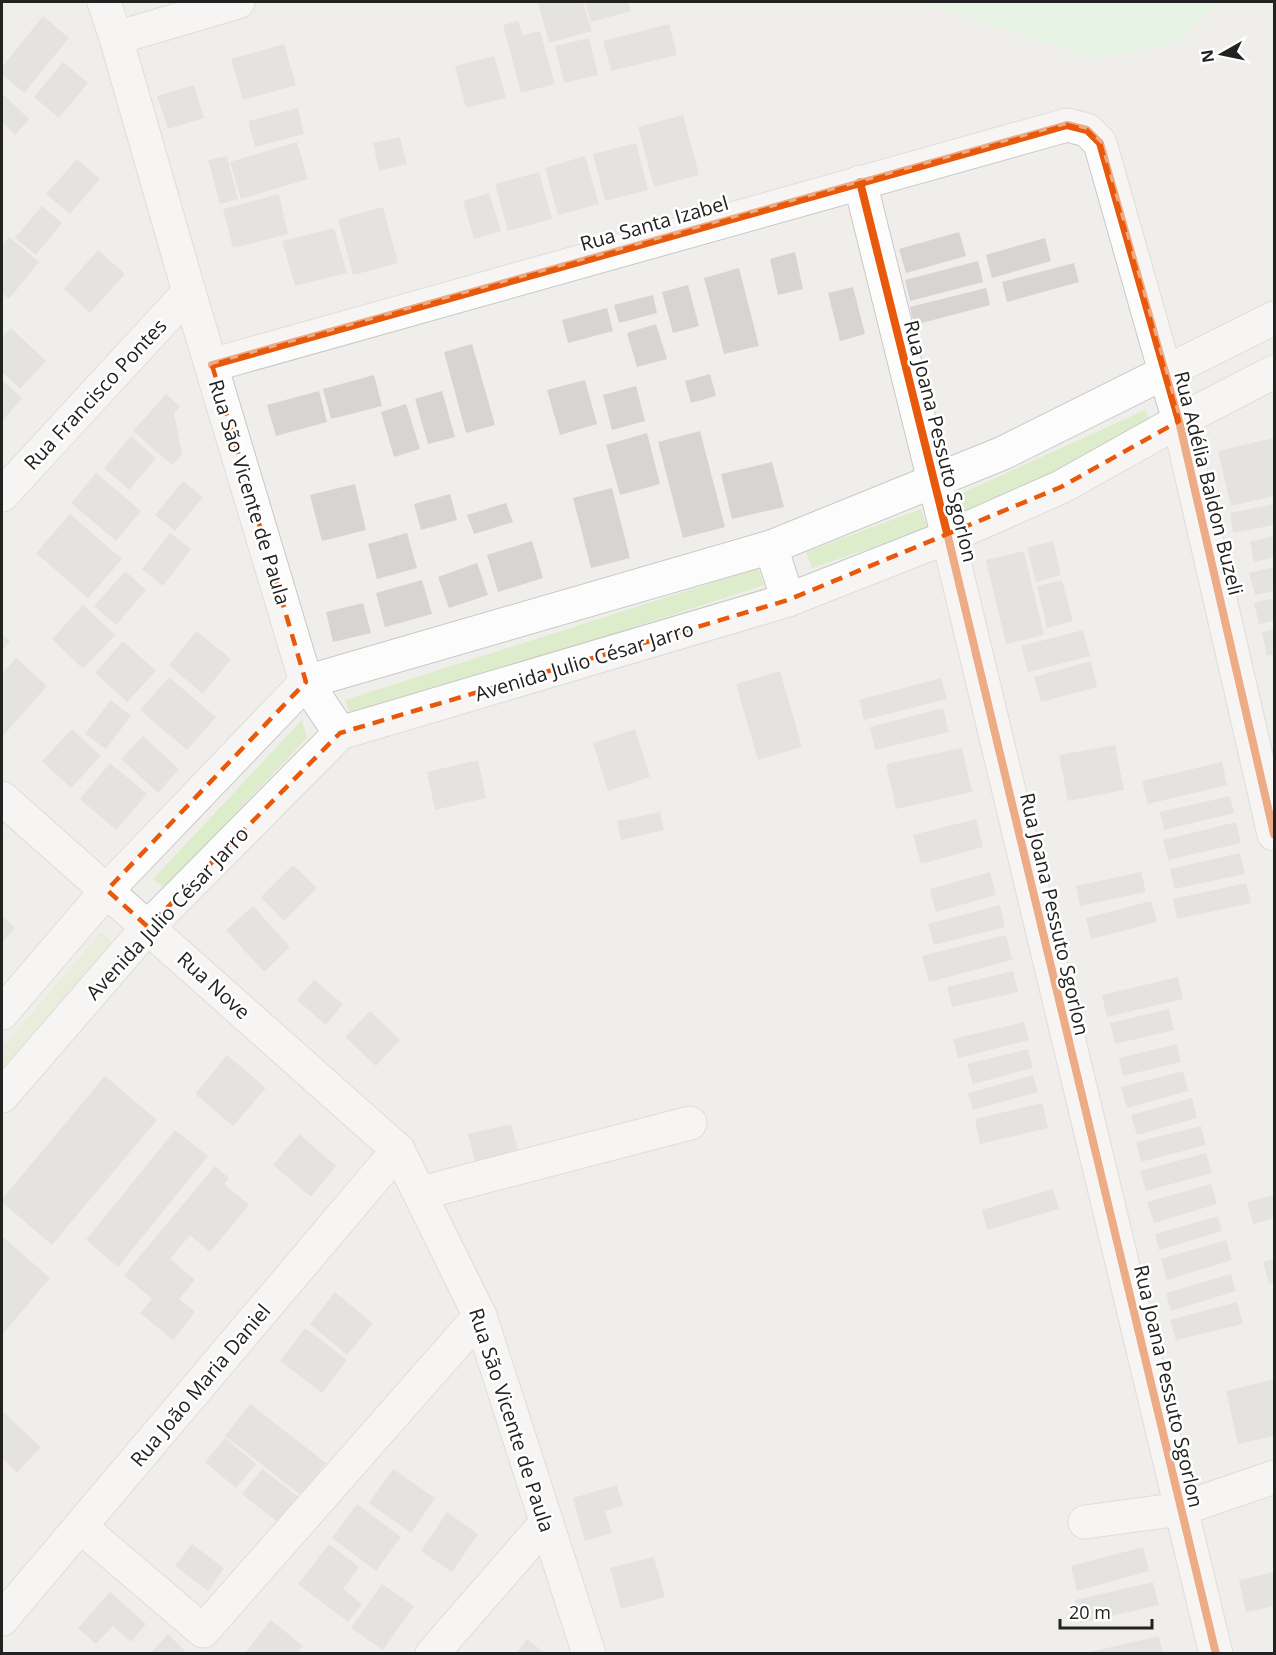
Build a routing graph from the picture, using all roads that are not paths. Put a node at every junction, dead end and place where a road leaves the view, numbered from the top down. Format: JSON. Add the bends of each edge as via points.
{"nodes":[{"id":1,"x":104,"y":2,"type":"edge"},
{"id":2,"x":238,"y":2,"type":"edge"},
{"id":3,"x":116,"y":38,"type":"junction"},
{"id":4,"x":1100,"y":143,"type":"joint"},
{"id":5,"x":860,"y":182,"type":"junction"},
{"id":6,"x":189,"y":292,"type":"junction"},
{"id":7,"x":1275,"y":318,"type":"edge"},
{"id":8,"x":212,"y":364,"type":"junction"},
{"id":9,"x":1166,"y":372,"type":"junction"},
{"id":10,"x":1275,"y":372,"type":"edge"},
{"id":11,"x":1179,"y":421,"type":"junction"},
{"id":12,"x":933,"y":482,"type":"junction"},
{"id":13,"x":2,"y":495,"type":"edge"},
{"id":14,"x":948,"y":537,"type":"junction"},
{"id":15,"x":771,"y":548,"type":"junction"},
{"id":16,"x":788,"y":600,"type":"junction"},
{"id":17,"x":306,"y":682,"type":"junction"},
{"id":18,"x":340,"y":733,"type":"junction"},
{"id":19,"x":2,"y":798,"type":"edge"},
{"id":20,"x":1275,"y":834,"type":"edge"},
{"id":21,"x":107,"y":890,"type":"junction"},
{"id":22,"x":148,"y":927,"type":"junction"},
{"id":23,"x":2,"y":1013,"type":"edge"},
{"id":24,"x":2,"y":1096,"type":"edge"},
{"id":25,"x":690,"y":1123,"type":"dead end"},
{"id":26,"x":398,"y":1150,"type":"junction"},
{"id":27,"x":421,"y":1193,"type":"junction"},
{"id":28,"x":480,"y":1316,"type":"junction"},
{"id":29,"x":1275,"y":1477,"type":"edge"},
{"id":30,"x":1181,"y":1509,"type":"junction"},
{"id":31,"x":1085,"y":1522,"type":"dead end"},
{"id":32,"x":546,"y":1523,"type":"junction"},
{"id":33,"x":81,"y":1527,"type":"junction"},
{"id":34,"x":2,"y":1619,"type":"edge"},
{"id":35,"x":432,"y":1653,"type":"edge"},
{"id":36,"x":589,"y":1653,"type":"edge"},
{"id":37,"x":1216,"y":1653,"type":"edge"}],
"edges":[{"from":1,"to":3,"type":"street","name":"Rua São Vicente de Paula"},
{"from":2,"to":3,"type":"street"},
{"from":3,"to":6,"type":"street","name":"Rua São Vicente de Paula"},
{"from":4,"to":5,"type":"street","name":"Rua Santa Izabel","via":[[1087,130],[1067,125]]},
{"from":4,"to":9,"type":"street","name":"Rua Adélia Baldon Buzeli"},
{"from":5,"to":8,"type":"street","name":"Rua Santa Izabel"},
{"from":5,"to":12,"type":"street","name":"Rua Joana Pessuto Sgorlon"},
{"from":6,"to":8,"type":"street","name":"Rua São Vicente de Paula"},
{"from":6,"to":13,"type":"street","name":"Rua Francisco Pontes"},
{"from":7,"to":9,"type":"street"},
{"from":8,"to":17,"type":"street","name":"Rua São Vicente de Paula"},
{"from":9,"to":11,"type":"street","name":"Rua Adélia Baldon Buzeli"},
{"from":9,"to":12,"type":"street","via":[[1003,453]]},
{"from":10,"to":11,"type":"street","name":"Avenida Julio César Jarro"},
{"from":11,"to":14,"type":"street","name":"Avenida Julio César Jarro","via":[[1061,487]]},
{"from":11,"to":20,"type":"street","name":"Rua Adélia Baldon Buzeli"},
{"from":12,"to":14,"type":"street","name":"Rua Joana Pessuto Sgorlon"},
{"from":12,"to":15,"type":"street"},
{"from":14,"to":16,"type":"street","name":"Avenida Julio César Jarro"},
{"from":14,"to":30,"type":"street","name":"Rua Joana Pessuto Sgorlon"},
{"from":15,"to":16,"type":"street"},
{"from":15,"to":17,"type":"street"},
{"from":16,"to":18,"type":"street","name":"Avenida Julio César Jarro"},
{"from":17,"to":18,"type":"street","name":"Rua São Vicente de Paula"},
{"from":17,"to":21,"type":"street"},
{"from":18,"to":22,"type":"street","name":"Avenida Julio César Jarro"},
{"from":19,"to":21,"type":"street","name":"Rua Nove"},
{"from":21,"to":22,"type":"street","name":"Rua Nove"},
{"from":21,"to":23,"type":"street"},
{"from":22,"to":24,"type":"street","name":"Avenida Julio César Jarro"},
{"from":22,"to":26,"type":"street","name":"Rua Nove"},
{"from":25,"to":27,"type":"street"},
{"from":26,"to":27,"type":"street","name":"Rua São Vicente de Paula"},
{"from":26,"to":33,"type":"street","name":"Rua João Maria Daniel"},
{"from":27,"to":28,"type":"street","name":"Rua São Vicente de Paula"},
{"from":28,"to":32,"type":"street","name":"Rua São Vicente de Paula"},
{"from":28,"to":33,"type":"street","via":[[203,1631]]},
{"from":29,"to":30,"type":"street"},
{"from":30,"to":31,"type":"street"},
{"from":30,"to":37,"type":"street","name":"Rua Joana Pessuto Sgorlon"},
{"from":32,"to":35,"type":"street"},
{"from":32,"to":36,"type":"street","name":"Rua São Vicente de Paula"},
{"from":33,"to":34,"type":"street","name":"Rua João Maria Daniel"}]}
